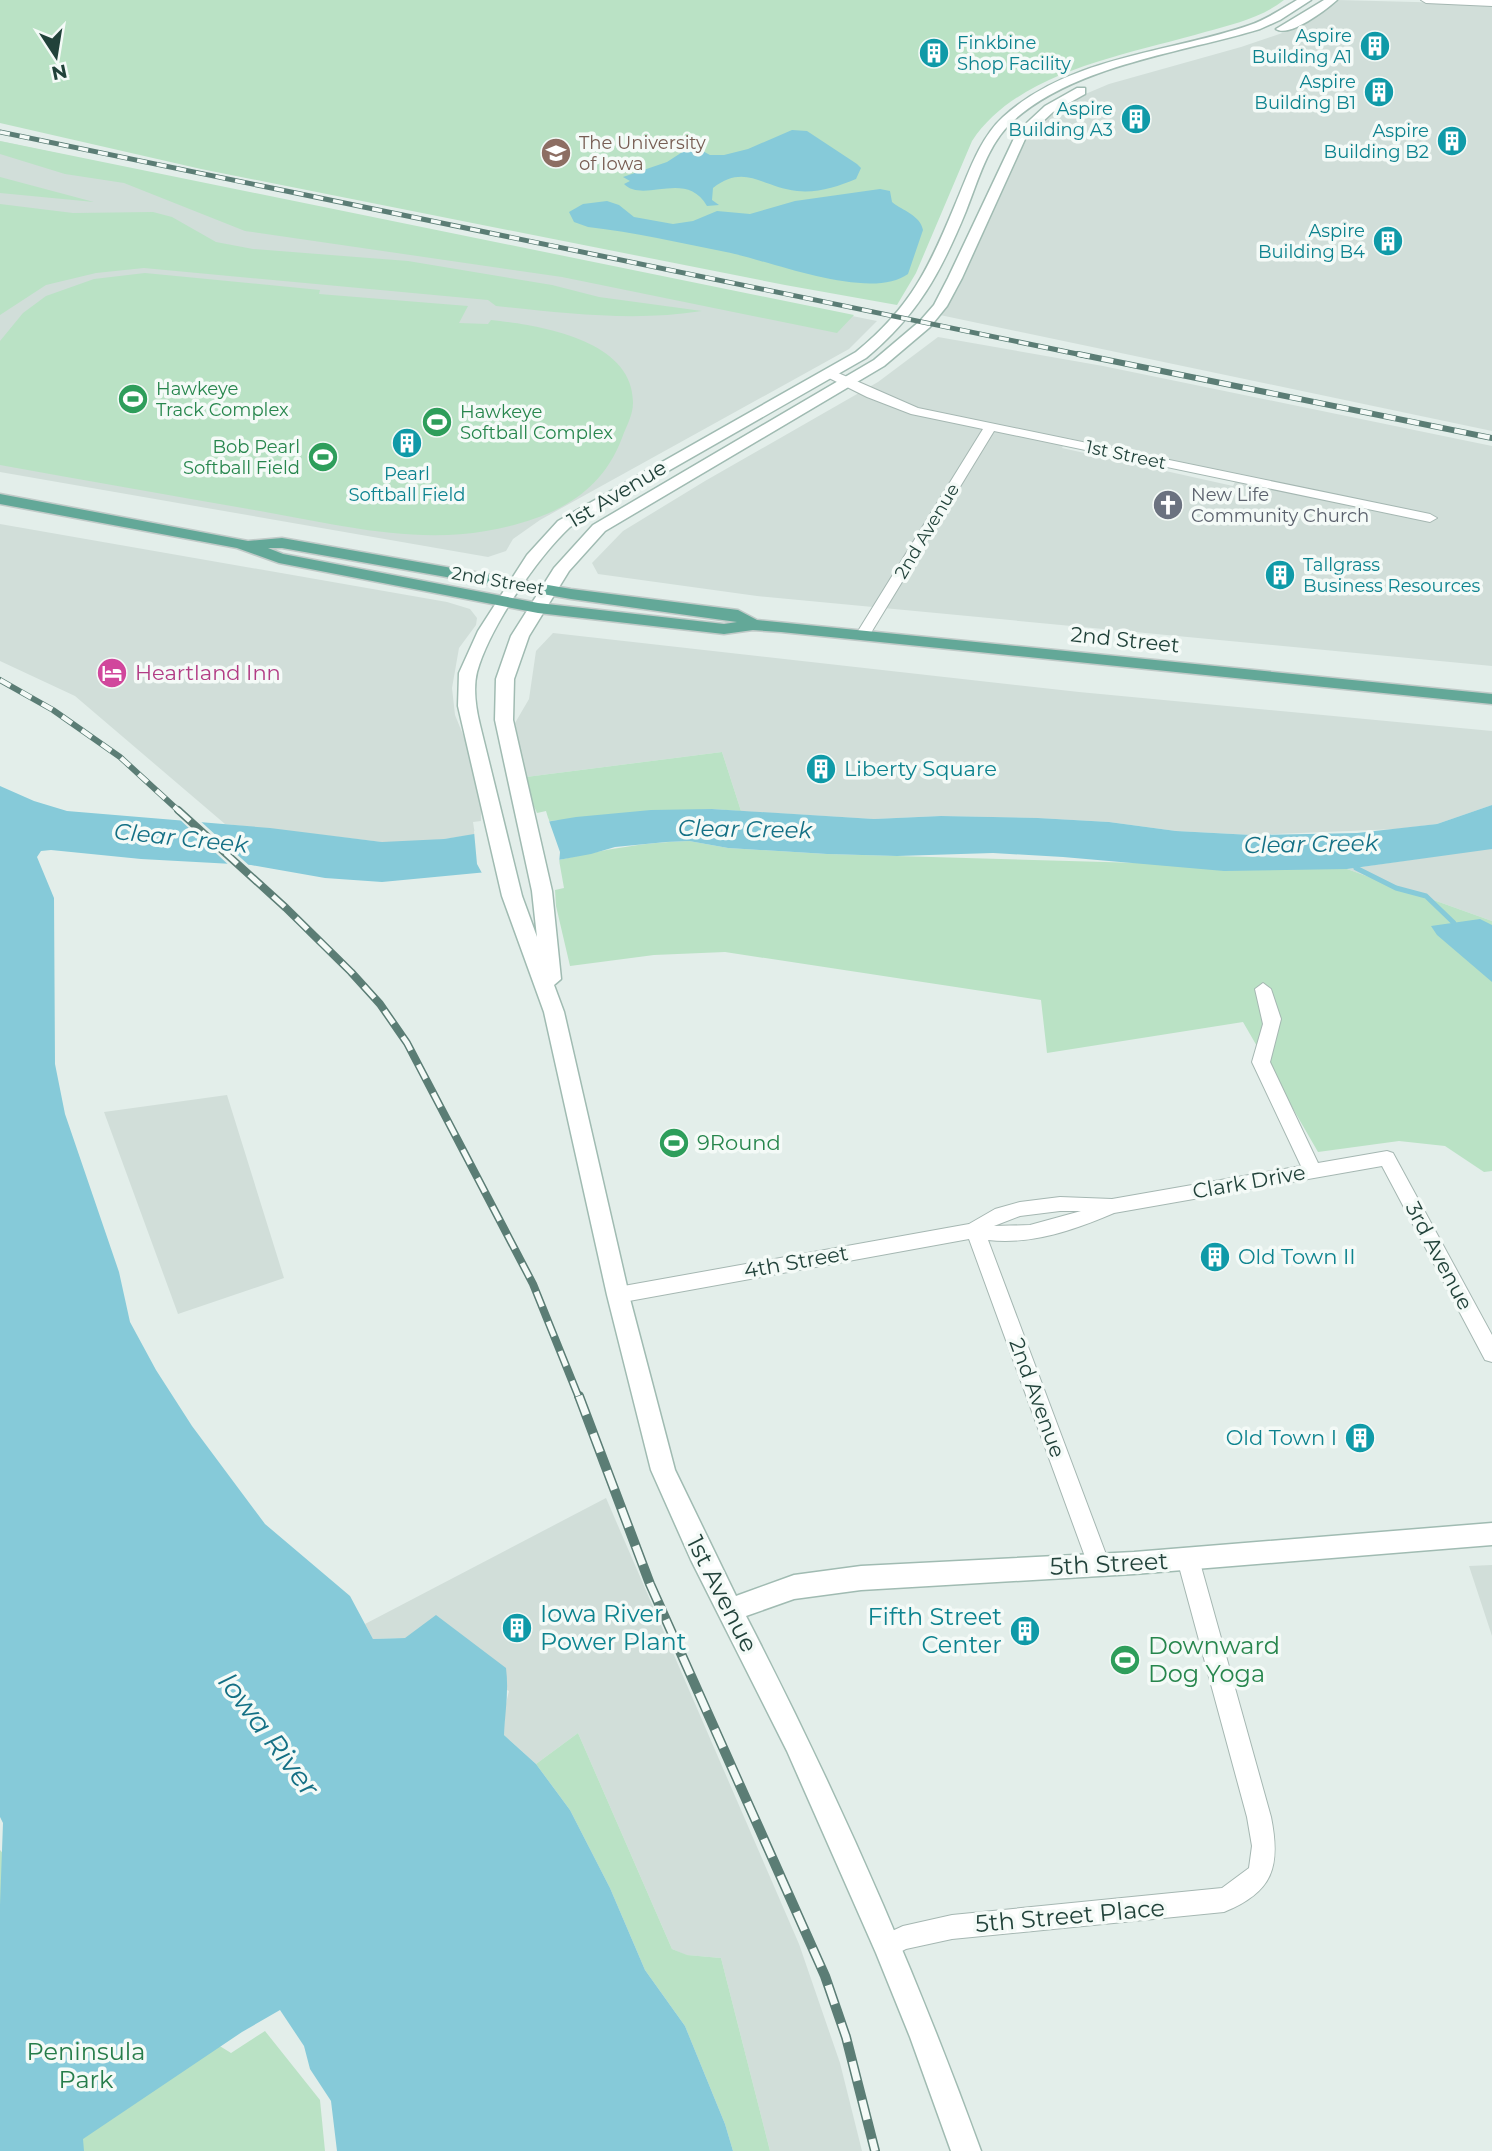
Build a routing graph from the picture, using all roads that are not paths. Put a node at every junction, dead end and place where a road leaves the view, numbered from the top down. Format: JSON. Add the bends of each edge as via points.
{"nodes":[{"id":1,"x":1305,"y":0,"type":"edge"},
{"id":2,"x":1331,"y":0,"type":"edge"},
{"id":3,"x":1426,"y":0,"type":"edge"},
{"id":4,"x":1483,"y":0,"type":"edge"},
{"id":5,"x":1492,"y":2,"type":"edge"},
{"id":6,"x":1140,"y":72,"type":"dead end"},
{"id":7,"x":1127,"y":76,"type":"dead end"},
{"id":8,"x":829,"y":373,"type":"junction"},
{"id":9,"x":847,"y":382,"type":"junction"},
{"id":10,"x":991,"y":426,"type":"junction"},
{"id":11,"x":0,"y":499,"type":"edge"},
{"id":12,"x":1430,"y":519,"type":"dead end"},
{"id":13,"x":241,"y":544,"type":"junction"},
{"id":14,"x":517,"y":584,"type":"junction"},
{"id":15,"x":549,"y":590,"type":"junction"},
{"id":16,"x":505,"y":602,"type":"junction"},
{"id":17,"x":538,"y":608,"type":"junction"},
{"id":18,"x":754,"y":625,"type":"junction"},
{"id":19,"x":862,"y":636,"type":"junction"},
{"id":20,"x":1492,"y":699,"type":"edge"},
{"id":21,"x":1263,"y":989,"type":"dead end"},
{"id":22,"x":554,"y":1012,"type":"junction"},
{"id":23,"x":1387,"y":1158,"type":"joint"},
{"id":24,"x":1313,"y":1171,"type":"junction"},
{"id":25,"x":975,"y":1230,"type":"junction"},
{"id":26,"x":618,"y":1295,"type":"junction"},
{"id":27,"x":1492,"y":1354,"type":"edge"},
{"id":28,"x":1492,"y":1534,"type":"edge"},
{"id":29,"x":1188,"y":1559,"type":"junction"},
{"id":30,"x":1099,"y":1565,"type":"junction"},
{"id":31,"x":730,"y":1610,"type":"junction"},
{"id":32,"x":888,"y":1946,"type":"junction"},
{"id":33,"x":966,"y":2151,"type":"edge"}],
"edges":[{"from":1,"to":8,"type":"main road","name":"1st Avenue","via":[[1256,27],[1073,81],[1009,118],[990,142],[926,287],[877,344]]},
{"from":2,"to":6,"type":"main road","via":[[1272,33]]},
{"from":3,"to":5,"type":"street"},
{"from":4,"to":5,"type":"street"},
{"from":7,"to":9,"type":"main road","name":"1st Avenue","via":[[1066,99],[1021,135],[940,306],[890,355]]},
{"from":8,"to":9,"type":"street","name":"1st Street"},
{"from":8,"to":14,"type":"main road","name":"1st Avenue","via":[[581,512],[550,537]]},
{"from":9,"to":10,"type":"street","name":"1st Street","via":[[915,411]]},
{"from":9,"to":15,"type":"main road","name":"1st Avenue","via":[[599,528],[573,554]]},
{"from":10,"to":12,"type":"street","name":"1st Street"},
{"from":10,"to":19,"type":"street","name":"2nd Avenue"},
{"from":11,"to":13,"type":"main road","name":"2nd Street"},
{"from":13,"to":14,"type":"main road","name":"2nd Street","via":[[282,543]]},
{"from":13,"to":16,"type":"main road","name":"2nd Street","via":[[279,558]]},
{"from":14,"to":15,"type":"main road","name":"2nd Street"},
{"from":14,"to":16,"type":"main road","name":"1st Avenue"},
{"from":15,"to":17,"type":"main road","name":"1st Avenue"},
{"from":15,"to":18,"type":"main road","name":"2nd Street","via":[[738,615]]},
{"from":16,"to":17,"type":"main road","name":"2nd Street"},
{"from":16,"to":22,"type":"main road","name":"1st Avenue","via":[[468,673],[471,725],[512,896]]},
{"from":17,"to":18,"type":"main road","name":"2nd Street","via":[[724,629]]},
{"from":17,"to":22,"type":"main road","name":"1st Avenue","via":[[511,658],[504,700],[542,891]]},
{"from":18,"to":19,"type":"main road","name":"2nd Street"},
{"from":19,"to":20,"type":"main road","name":"2nd Street"},
{"from":21,"to":24,"type":"street","via":[[1272,1027],[1261,1062]]},
{"from":22,"to":26,"type":"main road","name":"1st Avenue"},
{"from":23,"to":24,"type":"street","name":"Clark Drive"},
{"from":23,"to":27,"type":"street","name":"3rd Avenue"},
{"from":24,"to":25,"type":"street","name":"Clark Drive","via":[[1112,1206],[1049,1227],[1003,1234]]},
{"from":25,"to":26,"type":"street","name":"4th Street"},
{"from":25,"to":30,"type":"street","name":"2nd Avenue"},
{"from":26,"to":31,"type":"main road","name":"1st Avenue","via":[[663,1470]]},
{"from":28,"to":29,"type":"main road","name":"5th Street"},
{"from":29,"to":30,"type":"main road","name":"5th Street"},
{"from":29,"to":32,"type":"street","name":"5th Street Place","via":[[1265,1846],[1260,1875],[1224,1900],[952,1927]]},
{"from":30,"to":31,"type":"main road","name":"5th Street","via":[[832,1581],[773,1593]]},
{"from":31,"to":32,"type":"main road","name":"1st Avenue","via":[[797,1742]]},
{"from":32,"to":33,"type":"main road","name":"1st Avenue"}]}
